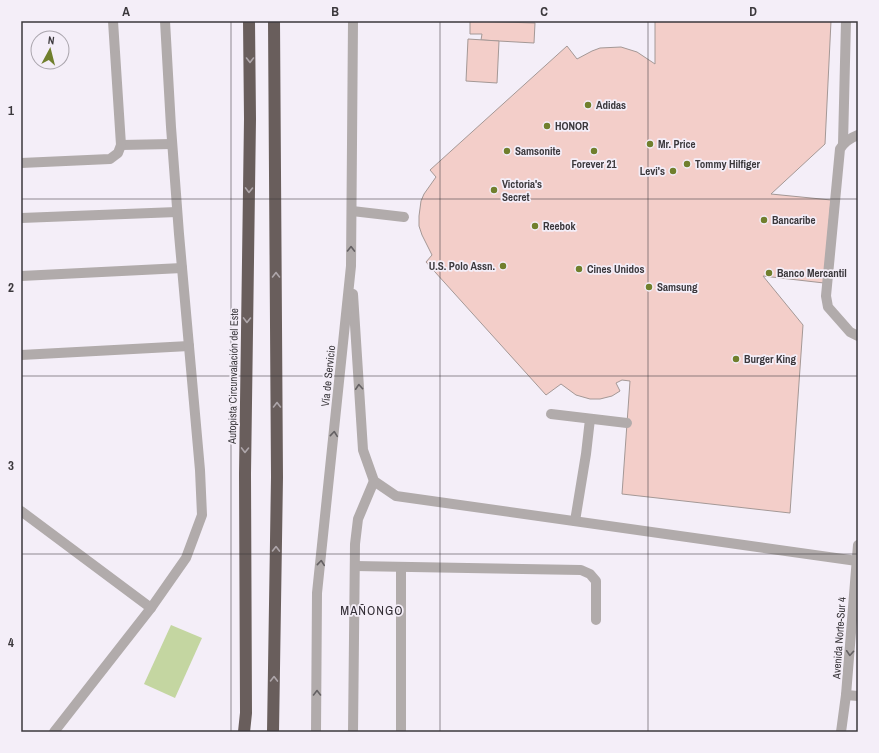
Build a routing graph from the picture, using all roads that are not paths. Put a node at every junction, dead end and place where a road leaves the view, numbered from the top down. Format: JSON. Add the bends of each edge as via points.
{"nodes":[{"id":1,"x":113,"y":21,"type":"edge"},
{"id":2,"x":165,"y":21,"type":"edge"},
{"id":3,"x":249,"y":21,"type":"edge"},
{"id":4,"x":274,"y":21,"type":"edge"},
{"id":5,"x":353,"y":21,"type":"edge"},
{"id":6,"x":846,"y":21,"type":"edge"},
{"id":7,"x":858,"y":135,"type":"edge"},
{"id":8,"x":172,"y":144,"type":"junction"},
{"id":9,"x":843,"y":144,"type":"junction"},
{"id":10,"x":121,"y":145,"type":"junction"},
{"id":11,"x":21,"y":163,"type":"edge"},
{"id":12,"x":352,"y":210,"type":"junction"},
{"id":13,"x":177,"y":212,"type":"junction"},
{"id":14,"x":21,"y":218,"type":"edge"},
{"id":15,"x":404,"y":218,"type":"dead end"},
{"id":16,"x":351,"y":266,"type":"junction"},
{"id":17,"x":182,"y":268,"type":"junction"},
{"id":18,"x":21,"y":276,"type":"edge"},
{"id":19,"x":858,"y":336,"type":"edge"},
{"id":20,"x":189,"y":346,"type":"junction"},
{"id":21,"x":21,"y":355,"type":"edge"},
{"id":22,"x":551,"y":414,"type":"dead end"},
{"id":23,"x":590,"y":418,"type":"junction"},
{"id":24,"x":627,"y":423,"type":"dead end"},
{"id":25,"x":374,"y":481,"type":"junction"},
{"id":26,"x":21,"y":511,"type":"edge"},
{"id":27,"x":575,"y":521,"type":"junction"},
{"id":28,"x":858,"y":545,"type":"edge"},
{"id":29,"x":857,"y":561,"type":"junction"},
{"id":30,"x":355,"y":566,"type":"junction"},
{"id":31,"x":401,"y":568,"type":"junction"},
{"id":32,"x":152,"y":608,"type":"junction"},
{"id":33,"x":596,"y":620,"type":"dead end"},
{"id":34,"x":846,"y":695,"type":"junction"},
{"id":35,"x":858,"y":696,"type":"edge"},
{"id":36,"x":54,"y":732,"type":"edge"},
{"id":37,"x":244,"y":732,"type":"edge"},
{"id":38,"x":273,"y":732,"type":"edge"},
{"id":39,"x":316,"y":732,"type":"edge"},
{"id":40,"x":353,"y":732,"type":"edge"},
{"id":41,"x":401,"y":732,"type":"edge"},
{"id":42,"x":841,"y":732,"type":"edge"}],
"edges":[{"from":1,"to":10,"type":"street"},
{"from":2,"to":8,"type":"street"},
{"from":3,"to":37,"type":"highway","name":"Autopista Circunvalación del Este","one_way":true},
{"from":38,"to":4,"type":"highway","one_way":true,"via":[[277,477]]},
{"from":5,"to":12,"type":"street","name":"Vía de Servicio"},
{"from":6,"to":9,"type":"street"},
{"from":7,"to":9,"type":"street"},
{"from":8,"to":10,"type":"street"},
{"from":8,"to":13,"type":"street"},
{"from":9,"to":19,"type":"street","via":[[840,149],[835,190],[826,296],[828,307],[850,332]]},
{"from":10,"to":11,"type":"street","via":[[110,159]]},
{"from":12,"to":15,"type":"street"},
{"from":16,"to":12,"type":"street","name":"Vía de Servicio","one_way":true},
{"from":13,"to":14,"type":"street"},
{"from":13,"to":17,"type":"street"},
{"from":25,"to":16,"type":"street","one_way":true,"via":[[363,450]]},
{"from":39,"to":16,"type":"street","name":"Vía de Servicio","one_way":true,"via":[[318,593]]},
{"from":17,"to":18,"type":"street"},
{"from":17,"to":20,"type":"street"},
{"from":20,"to":21,"type":"street"},
{"from":20,"to":32,"type":"street","via":[[202,515],[186,558]]},
{"from":22,"to":23,"type":"street"},
{"from":23,"to":24,"type":"street"},
{"from":23,"to":27,"type":"street"},
{"from":25,"to":27,"type":"street","via":[[396,496]]},
{"from":25,"to":30,"type":"street","via":[[358,519]]},
{"from":26,"to":32,"type":"street"},
{"from":27,"to":29,"type":"street"},
{"from":28,"to":29,"type":"street","name":"Avenida Norte-Sur 4"},
{"from":29,"to":34,"type":"street","name":"Avenida Norte-Sur 4","one_way":true},
{"from":30,"to":31,"type":"street"},
{"from":30,"to":40,"type":"street"},
{"from":31,"to":33,"type":"street","via":[[581,570],[590,574],[596,581]]},
{"from":31,"to":41,"type":"street"},
{"from":32,"to":36,"type":"street"},
{"from":34,"to":35,"type":"street"},
{"from":34,"to":42,"type":"street","name":"Avenida Norte-Sur 4"}]}
